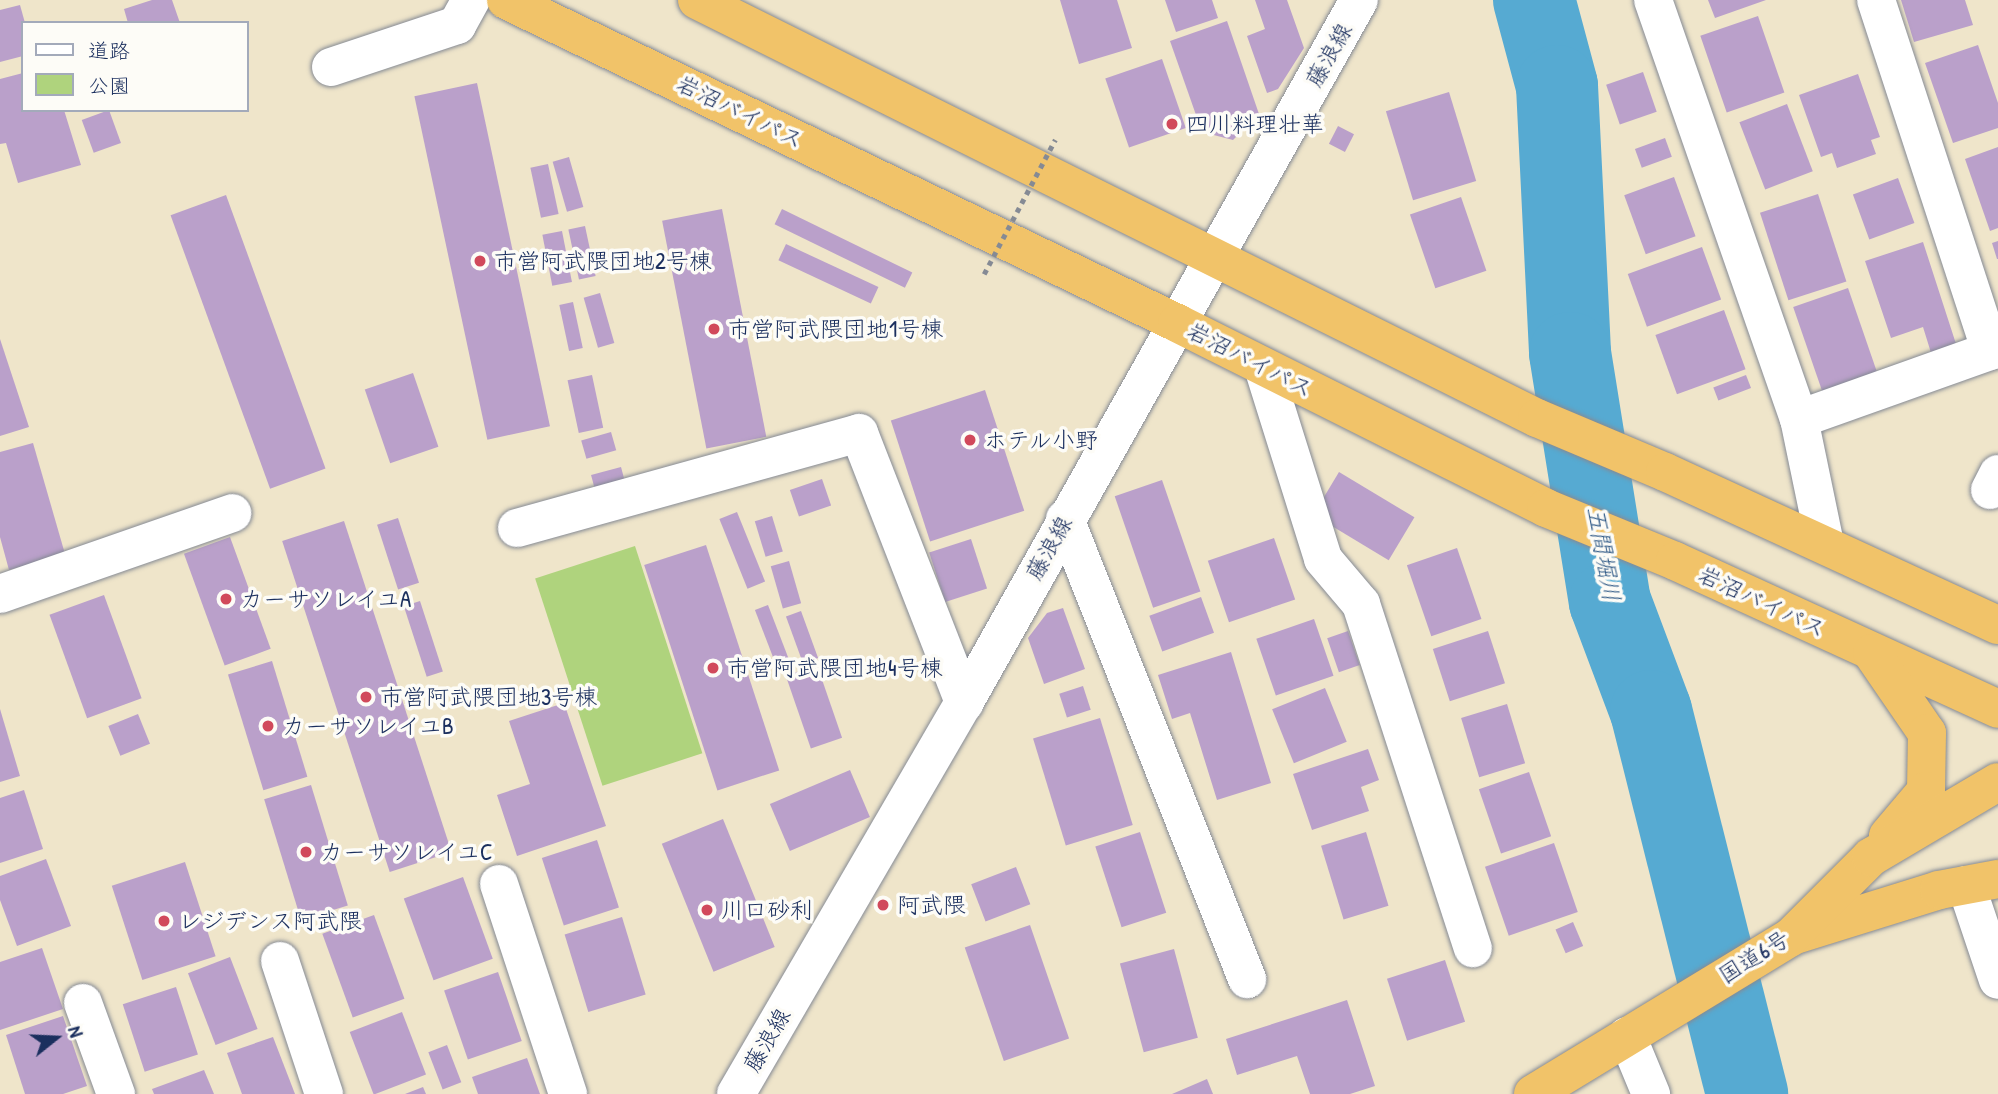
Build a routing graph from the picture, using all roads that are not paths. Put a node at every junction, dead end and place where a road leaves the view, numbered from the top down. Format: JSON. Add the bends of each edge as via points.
{"nodes":[{"id":1,"x":471,"y":0,"type":"edge"},
{"id":2,"x":506,"y":0,"type":"edge"},
{"id":3,"x":697,"y":0,"type":"edge"},
{"id":4,"x":1359,"y":0,"type":"edge"},
{"id":5,"x":1653,"y":0,"type":"edge"},
{"id":6,"x":1876,"y":0,"type":"edge"},
{"id":7,"x":331,"y":66,"type":"dead end"},
{"id":8,"x":1216,"y":259,"type":"junction"},
{"id":9,"x":1177,"y":323,"type":"junction"},
{"id":10,"x":1994,"y":349,"type":"edge"},
{"id":11,"x":1263,"y":367,"type":"junction"},
{"id":12,"x":1799,"y":419,"type":"junction"},
{"id":13,"x":232,"y":513,"type":"dead end"},
{"id":14,"x":1066,"y":519,"type":"junction"},
{"id":15,"x":517,"y":528,"type":"dead end"},
{"id":16,"x":1825,"y":544,"type":"junction"},
{"id":17,"x":0,"y":594,"type":"edge"},
{"id":18,"x":1998,"y":625,"type":"edge"},
{"id":19,"x":1872,"y":653,"type":"junction"},
{"id":20,"x":964,"y":703,"type":"junction"},
{"id":21,"x":1998,"y":709,"type":"edge"},
{"id":22,"x":1998,"y":782,"type":"edge"},
{"id":23,"x":1871,"y":857,"type":"junction"},
{"id":24,"x":1982,"y":882,"type":"edge"},
{"id":25,"x":499,"y":884,"type":"dead end"},
{"id":26,"x":1791,"y":937,"type":"junction"},
{"id":27,"x":1473,"y":948,"type":"dead end"},
{"id":28,"x":280,"y":961,"type":"dead end"},
{"id":29,"x":1247,"y":979,"type":"dead end"},
{"id":30,"x":1998,"y":979,"type":"edge"},
{"id":31,"x":83,"y":1003,"type":"dead end"},
{"id":32,"x":1627,"y":1037,"type":"junction"},
{"id":33,"x":116,"y":1094,"type":"edge"},
{"id":34,"x":324,"y":1094,"type":"edge"},
{"id":35,"x":568,"y":1094,"type":"edge"},
{"id":36,"x":736,"y":1094,"type":"edge"},
{"id":37,"x":1533,"y":1094,"type":"edge"},
{"id":38,"x":1651,"y":1094,"type":"edge"}],
"edges":[{"from":1,"to":7,"type":"street","via":[[457,25]]},
{"from":2,"to":9,"type":"highway","name":"岩沼バイパス"},
{"from":3,"to":8,"type":"highway"},
{"from":4,"to":8,"type":"street","name":"藤浪線"},
{"from":5,"to":12,"type":"street"},
{"from":6,"to":10,"type":"street"},
{"from":8,"to":9,"type":"street","name":"藤浪線"},
{"from":8,"to":16,"type":"highway","via":[[1537,418]]},
{"from":9,"to":11,"type":"highway","name":"岩沼バイパス"},
{"from":9,"to":14,"type":"street","name":"藤浪線"},
{"from":10,"to":12,"type":"street"},
{"from":11,"to":19,"type":"highway","name":"岩沼バイパス","via":[[1546,508],[1675,561]]},
{"from":11,"to":27,"type":"street","via":[[1323,559],[1361,604]]},
{"from":12,"to":16,"type":"street"},
{"from":13,"to":17,"type":"street"},
{"from":14,"to":20,"type":"street","name":"藤浪線"},
{"from":14,"to":29,"type":"street"},
{"from":15,"to":20,"type":"street","via":[[859,433]]},
{"from":16,"to":18,"type":"highway"},
{"from":19,"to":21,"type":"highway","name":"岩沼バイパス"},
{"from":19,"to":23,"type":"highway","via":[[1927,733],[1926,791]]},
{"from":20,"to":36,"type":"street","name":"藤浪線"},
{"from":22,"to":23,"type":"highway","name":"国道6号"},
{"from":23,"to":26,"type":"highway","name":"国道6号"},
{"from":24,"to":26,"type":"highway"},
{"from":24,"to":30,"type":"street"},
{"from":25,"to":35,"type":"street"},
{"from":26,"to":32,"type":"highway","name":"国道6号"},
{"from":28,"to":34,"type":"street"},
{"from":31,"to":33,"type":"street"},
{"from":32,"to":37,"type":"highway","name":"国道6号"},
{"from":32,"to":38,"type":"street"}]}
